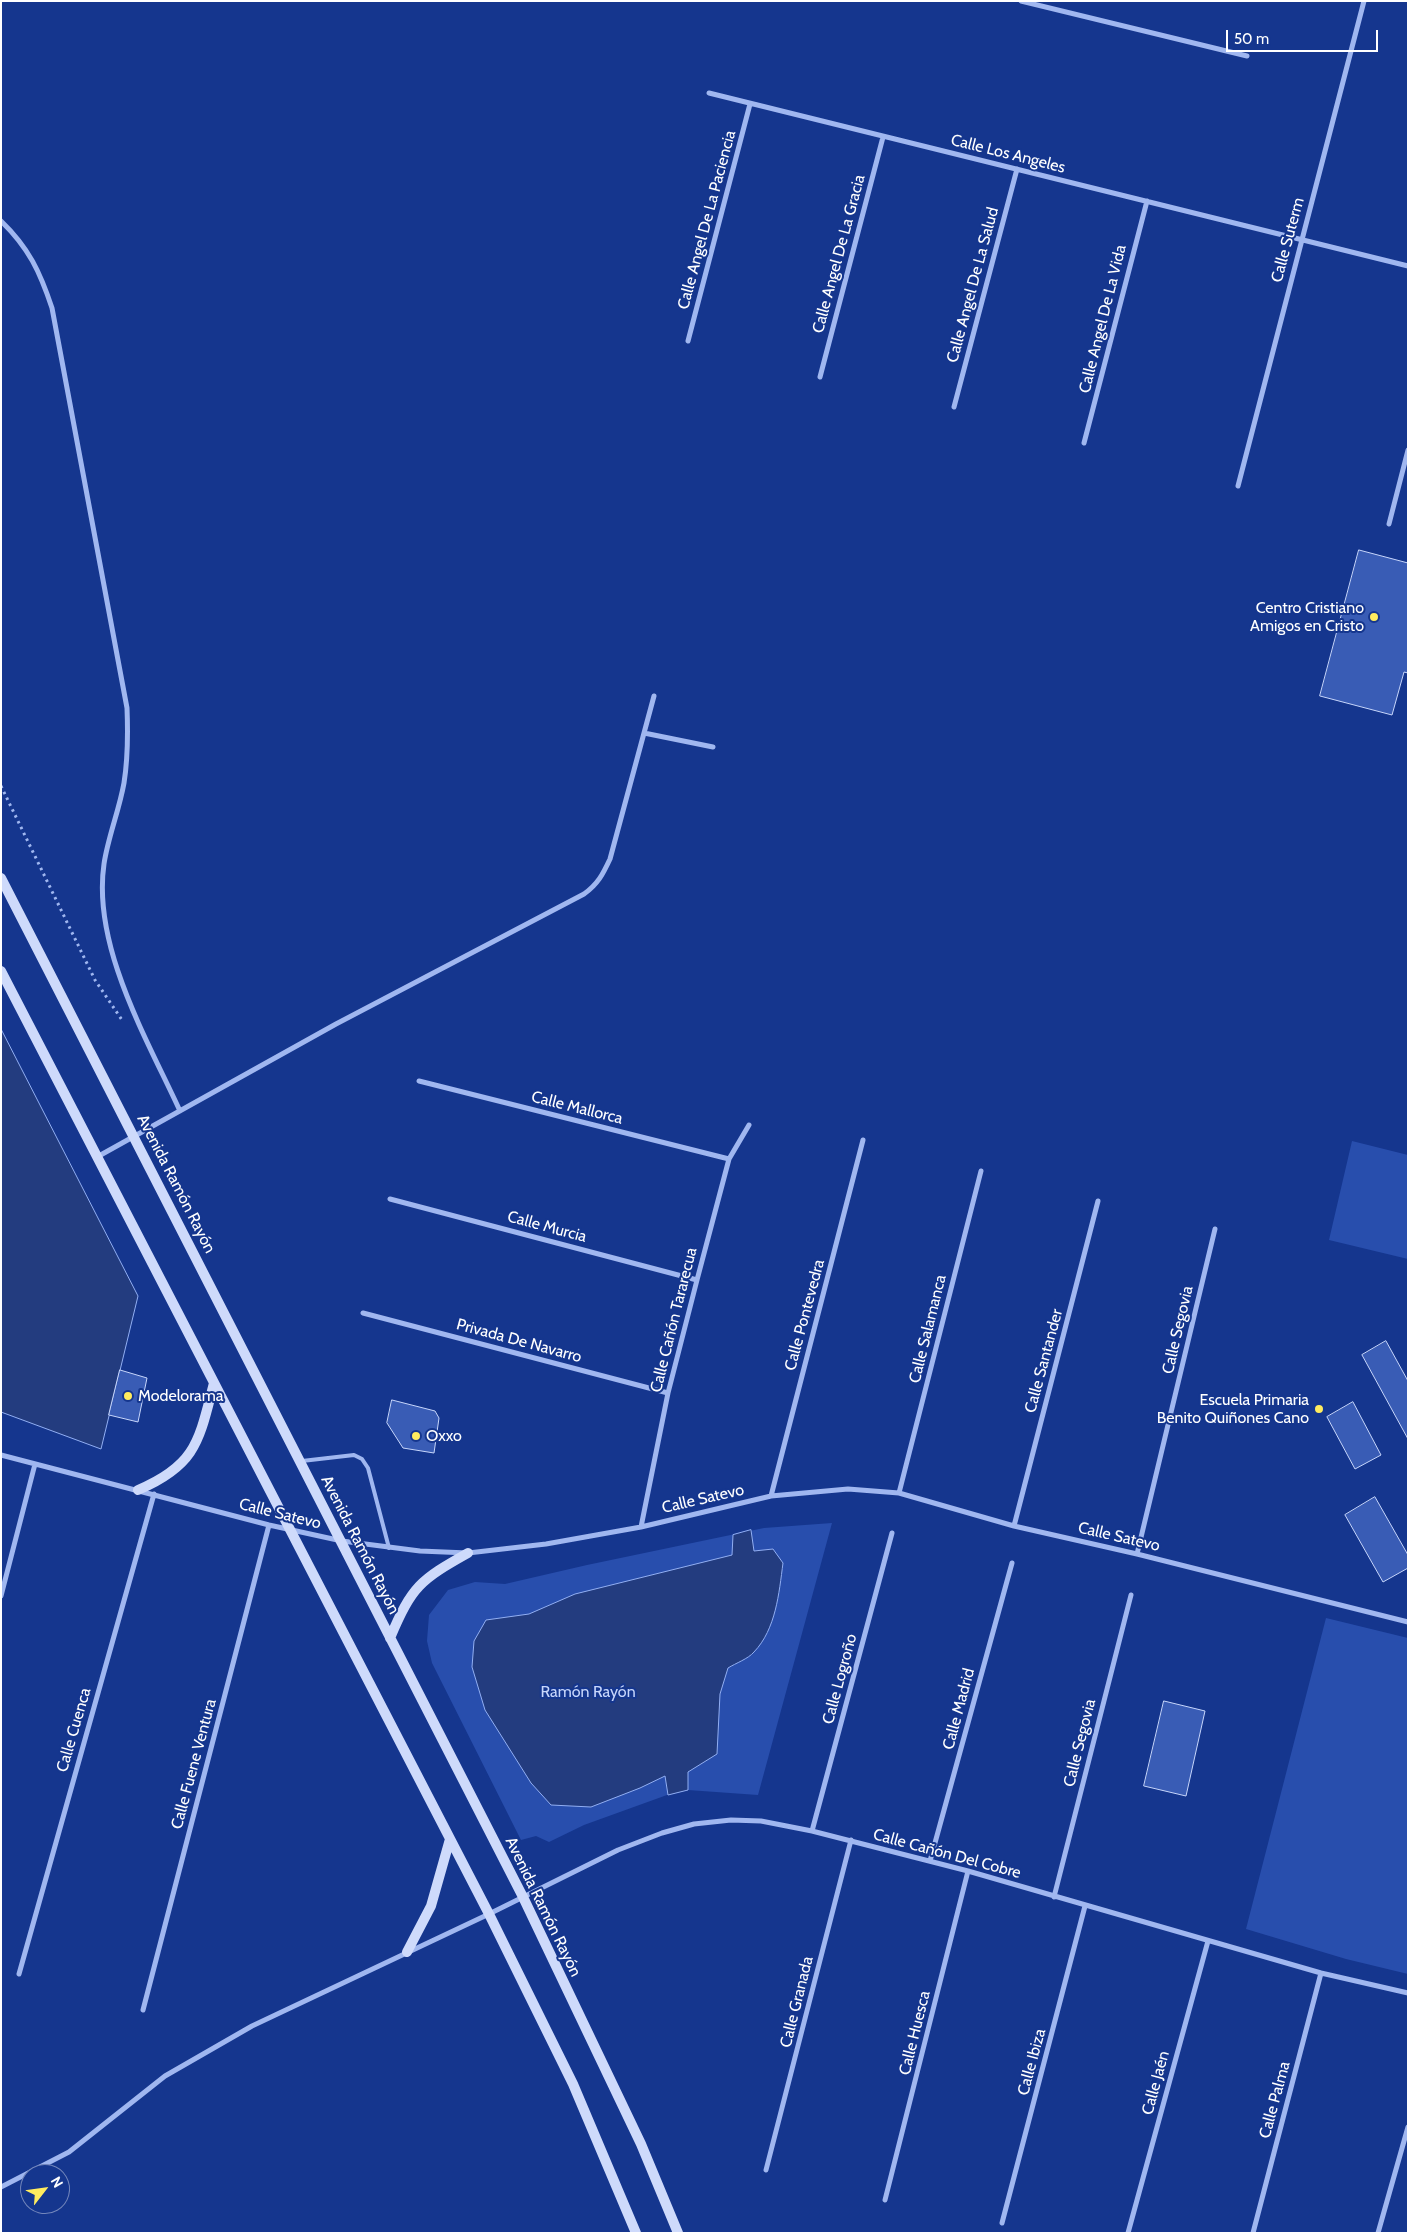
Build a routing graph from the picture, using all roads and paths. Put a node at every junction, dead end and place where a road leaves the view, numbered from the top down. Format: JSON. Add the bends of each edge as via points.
{"nodes":[{"id":1,"x":1021,"y":1,"type":"edge"},
{"id":2,"x":1364,"y":1,"type":"edge"},
{"id":3,"x":1039,"y":3,"type":"edge"},
{"id":4,"x":1247,"y":56,"type":"dead end"},
{"id":5,"x":709,"y":93,"type":"dead end"},
{"id":6,"x":750,"y":104,"type":"junction"},
{"id":7,"x":883,"y":136,"type":"junction"},
{"id":8,"x":1017,"y":169,"type":"junction"},
{"id":9,"x":1146,"y":201,"type":"junction"},
{"id":10,"x":1,"y":221,"type":"edge"},
{"id":11,"x":1302,"y":238,"type":"junction"},
{"id":12,"x":1408,"y":266,"type":"edge"},
{"id":13,"x":688,"y":341,"type":"dead end"},
{"id":14,"x":820,"y":377,"type":"dead end"},
{"id":15,"x":954,"y":407,"type":"dead end"},
{"id":16,"x":1084,"y":443,"type":"dead end"},
{"id":17,"x":1408,"y":450,"type":"edge"},
{"id":18,"x":1238,"y":486,"type":"dead end"},
{"id":19,"x":1389,"y":524,"type":"dead end"},
{"id":20,"x":654,"y":696,"type":"dead end"},
{"id":21,"x":644,"y":733,"type":"junction"},
{"id":22,"x":712,"y":748,"type":"dead end"},
{"id":23,"x":1,"y":786,"type":"edge"},
{"id":24,"x":1,"y":878,"type":"edge"},
{"id":25,"x":1,"y":971,"type":"edge"},
{"id":26,"x":123,"y":1021,"type":"dead end"},
{"id":27,"x":419,"y":1081,"type":"dead end"},
{"id":28,"x":180,"y":1111,"type":"junction"},
{"id":29,"x":748,"y":1125,"type":"dead end"},
{"id":30,"x":134,"y":1137,"type":"junction"},
{"id":31,"x":863,"y":1140,"type":"dead end"},
{"id":32,"x":97,"y":1157,"type":"junction"},
{"id":33,"x":729,"y":1160,"type":"junction"},
{"id":34,"x":981,"y":1171,"type":"dead end"},
{"id":35,"x":390,"y":1199,"type":"dead end"},
{"id":36,"x":1098,"y":1201,"type":"dead end"},
{"id":37,"x":1215,"y":1229,"type":"dead end"},
{"id":38,"x":697,"y":1280,"type":"junction"},
{"id":39,"x":363,"y":1313,"type":"dead end"},
{"id":40,"x":214,"y":1383,"type":"junction"},
{"id":41,"x":668,"y":1393,"type":"junction"},
{"id":42,"x":1,"y":1455,"type":"edge"},
{"id":43,"x":301,"y":1462,"type":"junction"},
{"id":44,"x":35,"y":1464,"type":"junction"},
{"id":45,"x":138,"y":1490,"type":"junction"},
{"id":46,"x":899,"y":1493,"type":"junction"},
{"id":47,"x":154,"y":1494,"type":"junction"},
{"id":48,"x":771,"y":1496,"type":"junction"},
{"id":49,"x":269,"y":1525,"type":"junction"},
{"id":50,"x":1014,"y":1526,"type":"junction"},
{"id":51,"x":641,"y":1527,"type":"junction"},
{"id":52,"x":290,"y":1529,"type":"junction"},
{"id":53,"x":892,"y":1533,"type":"dead end"},
{"id":54,"x":342,"y":1541,"type":"junction"},
{"id":55,"x":389,"y":1548,"type":"junction"},
{"id":56,"x":468,"y":1553,"type":"junction"},
{"id":57,"x":1137,"y":1554,"type":"junction"},
{"id":58,"x":1012,"y":1563,"type":"dead end"},
{"id":59,"x":1131,"y":1594,"type":"dead end"},
{"id":60,"x":1,"y":1596,"type":"edge"},
{"id":61,"x":1408,"y":1622,"type":"edge"},
{"id":62,"x":390,"y":1638,"type":"junction"},
{"id":63,"x":812,"y":1831,"type":"junction"},
{"id":64,"x":450,"y":1839,"type":"junction"},
{"id":65,"x":851,"y":1840,"type":"junction"},
{"id":66,"x":930,"y":1861,"type":"junction"},
{"id":67,"x":968,"y":1871,"type":"junction"},
{"id":68,"x":523,"y":1897,"type":"junction"},
{"id":69,"x":1054,"y":1897,"type":"junction"},
{"id":70,"x":1086,"y":1906,"type":"junction"},
{"id":71,"x":489,"y":1914,"type":"junction"},
{"id":72,"x":1208,"y":1941,"type":"junction"},
{"id":73,"x":407,"y":1952,"type":"junction"},
{"id":74,"x":1321,"y":1973,"type":"junction"},
{"id":75,"x":19,"y":1974,"type":"dead end"},
{"id":76,"x":1408,"y":1993,"type":"edge"},
{"id":77,"x":143,"y":2010,"type":"dead end"},
{"id":78,"x":1408,"y":2128,"type":"edge"},
{"id":79,"x":766,"y":2170,"type":"dead end"},
{"id":80,"x":1,"y":2187,"type":"edge"},
{"id":81,"x":885,"y":2200,"type":"dead end"},
{"id":82,"x":1002,"y":2223,"type":"dead end"},
{"id":83,"x":636,"y":2233,"type":"edge"},
{"id":84,"x":678,"y":2233,"type":"edge"},
{"id":85,"x":1128,"y":2233,"type":"edge"},
{"id":86,"x":1253,"y":2233,"type":"edge"},
{"id":87,"x":1378,"y":2233,"type":"edge"}],
"edges":[{"from":1,"to":3,"type":"street"},
{"from":2,"to":11,"type":"street","name":"Calle Suterm"},
{"from":3,"to":4,"type":"street"},
{"from":5,"to":6,"type":"street","name":"Calle Los Angeles"},
{"from":6,"to":7,"type":"street","name":"Calle Los Angeles"},
{"from":6,"to":13,"type":"street","name":"Calle Angel De La Paciencia"},
{"from":7,"to":8,"type":"street","name":"Calle Los Angeles"},
{"from":7,"to":14,"type":"street","name":"Calle Angel De La Gracia"},
{"from":8,"to":9,"type":"street","name":"Calle Los Angeles"},
{"from":8,"to":15,"type":"street","name":"Calle Angel De La Salud"},
{"from":9,"to":11,"type":"street","name":"Calle Los Angeles"},
{"from":9,"to":16,"type":"street","name":"Calle Angel De La Vida"},
{"from":10,"to":28,"type":"street","via":[[21,240],[31,257],[52,308],[127,708],[124,784],[104,864],[102,898],[108,934],[138,1018]]},
{"from":11,"to":12,"type":"street","name":"Calle Los Angeles"},
{"from":11,"to":18,"type":"street","name":"Calle Suterm"},
{"from":17,"to":19,"type":"street"},
{"from":20,"to":21,"type":"street"},
{"from":21,"to":22,"type":"street"},
{"from":21,"to":28,"type":"street","via":[[610,859],[595,886]]},
{"from":23,"to":26,"type":"path","via":[[95,980]]},
{"from":24,"to":30,"type":"main road","name":"Avenida Ramón Rayón"},
{"from":25,"to":32,"type":"main road"},
{"from":27,"to":33,"type":"street","name":"Calle Mallorca"},
{"from":28,"to":30,"type":"street"},
{"from":29,"to":33,"type":"street","name":"Calle Cañón Tararecua"},
{"from":30,"to":32,"type":"street"},
{"from":30,"to":43,"type":"main road","name":"Avenida Ramón Rayón"},
{"from":31,"to":48,"type":"street","name":"Calle Pontevedra"},
{"from":32,"to":40,"type":"main road"},
{"from":33,"to":38,"type":"street","name":"Calle Cañón Tararecua"},
{"from":34,"to":46,"type":"street","name":"Calle Salamanca"},
{"from":35,"to":38,"type":"street","name":"Calle Murcia"},
{"from":36,"to":50,"type":"street","name":"Calle Santander"},
{"from":37,"to":57,"type":"street","name":"Calle Segovia"},
{"from":38,"to":41,"type":"street","name":"Calle Cañón Tararecua"},
{"from":39,"to":41,"type":"street","name":"Privada De Navarro"},
{"from":40,"to":45,"type":"main road","via":[[200,1438],[192,1451],[171,1473]]},
{"from":40,"to":52,"type":"main road"},
{"from":41,"to":51,"type":"street","name":"Calle Cañón Tararecua"},
{"from":42,"to":44,"type":"street","name":"Calle Satevo"},
{"from":43,"to":54,"type":"main road","name":"Avenida Ramón Rayón"},
{"from":43,"to":55,"type":"lane","via":[[354,1455],[362,1459],[368,1468]]},
{"from":44,"to":45,"type":"street","name":"Calle Satevo"},
{"from":44,"to":60,"type":"street"},
{"from":45,"to":47,"type":"street","name":"Calle Satevo"},
{"from":46,"to":48,"type":"street","name":"Calle Satevo","via":[[848,1489]]},
{"from":46,"to":50,"type":"street","name":"Calle Satevo"},
{"from":47,"to":49,"type":"street","name":"Calle Satevo"},
{"from":47,"to":75,"type":"street","name":"Calle Cuenca"},
{"from":48,"to":51,"type":"street","name":"Calle Satevo"},
{"from":49,"to":52,"type":"street","name":"Calle Satevo"},
{"from":49,"to":77,"type":"street","name":"Calle Fuene Ventura"},
{"from":50,"to":57,"type":"street","name":"Calle Satevo"},
{"from":51,"to":56,"type":"street","name":"Calle Satevo","via":[[546,1544]]},
{"from":52,"to":54,"type":"street","name":"Calle Satevo"},
{"from":52,"to":64,"type":"main road"},
{"from":53,"to":63,"type":"street","name":"Calle Logroño"},
{"from":54,"to":55,"type":"street","name":"Calle Satevo"},
{"from":54,"to":62,"type":"main road","name":"Avenida Ramón Rayón"},
{"from":55,"to":56,"type":"street","name":"Calle Satevo"},
{"from":56,"to":62,"type":"main road","via":[[434,1572],[418,1586],[404,1605]]},
{"from":57,"to":61,"type":"street","name":"Calle Satevo"},
{"from":58,"to":66,"type":"street","name":"Calle Madrid"},
{"from":59,"to":69,"type":"street","name":"Calle Segovia"},
{"from":62,"to":68,"type":"main road","name":"Avenida Ramón Rayón"},
{"from":63,"to":65,"type":"street","name":"Calle Cañón Del Cobre"},
{"from":63,"to":68,"type":"street","name":"Calle Cañón Del Cobre","via":[[761,1820],[694,1824],[618,1850]]},
{"from":64,"to":71,"type":"main road"},
{"from":64,"to":73,"type":"main road","via":[[431,1906]]},
{"from":65,"to":66,"type":"street","name":"Calle Cañón Del Cobre"},
{"from":65,"to":79,"type":"street","name":"Calle Granada"},
{"from":66,"to":67,"type":"street","name":"Calle Cañón Del Cobre"},
{"from":67,"to":69,"type":"street","name":"Calle Cañón Del Cobre"},
{"from":67,"to":81,"type":"street","name":"Calle Huesca"},
{"from":68,"to":71,"type":"street","name":"Calle Cañón Del Cobre"},
{"from":68,"to":84,"type":"main road","name":"Avenida Ramón Rayón","via":[[641,2144]]},
{"from":69,"to":70,"type":"street","name":"Calle Cañón Del Cobre"},
{"from":70,"to":72,"type":"street","name":"Calle Cañón Del Cobre"},
{"from":70,"to":82,"type":"street","name":"Calle Ibiza"},
{"from":71,"to":73,"type":"street","name":"Calle Cañón Del Cobre"},
{"from":71,"to":83,"type":"main road","via":[[573,2084]]},
{"from":72,"to":74,"type":"street","name":"Calle Cañón Del Cobre"},
{"from":72,"to":85,"type":"street","name":"Calle Jaén"},
{"from":73,"to":80,"type":"street","name":"Calle Cañón Del Cobre","via":[[252,2026],[165,2076],[69,2152]]},
{"from":74,"to":76,"type":"street","name":"Calle Cañón Del Cobre"},
{"from":74,"to":86,"type":"street","name":"Calle Palma"},
{"from":78,"to":87,"type":"street"}]}
